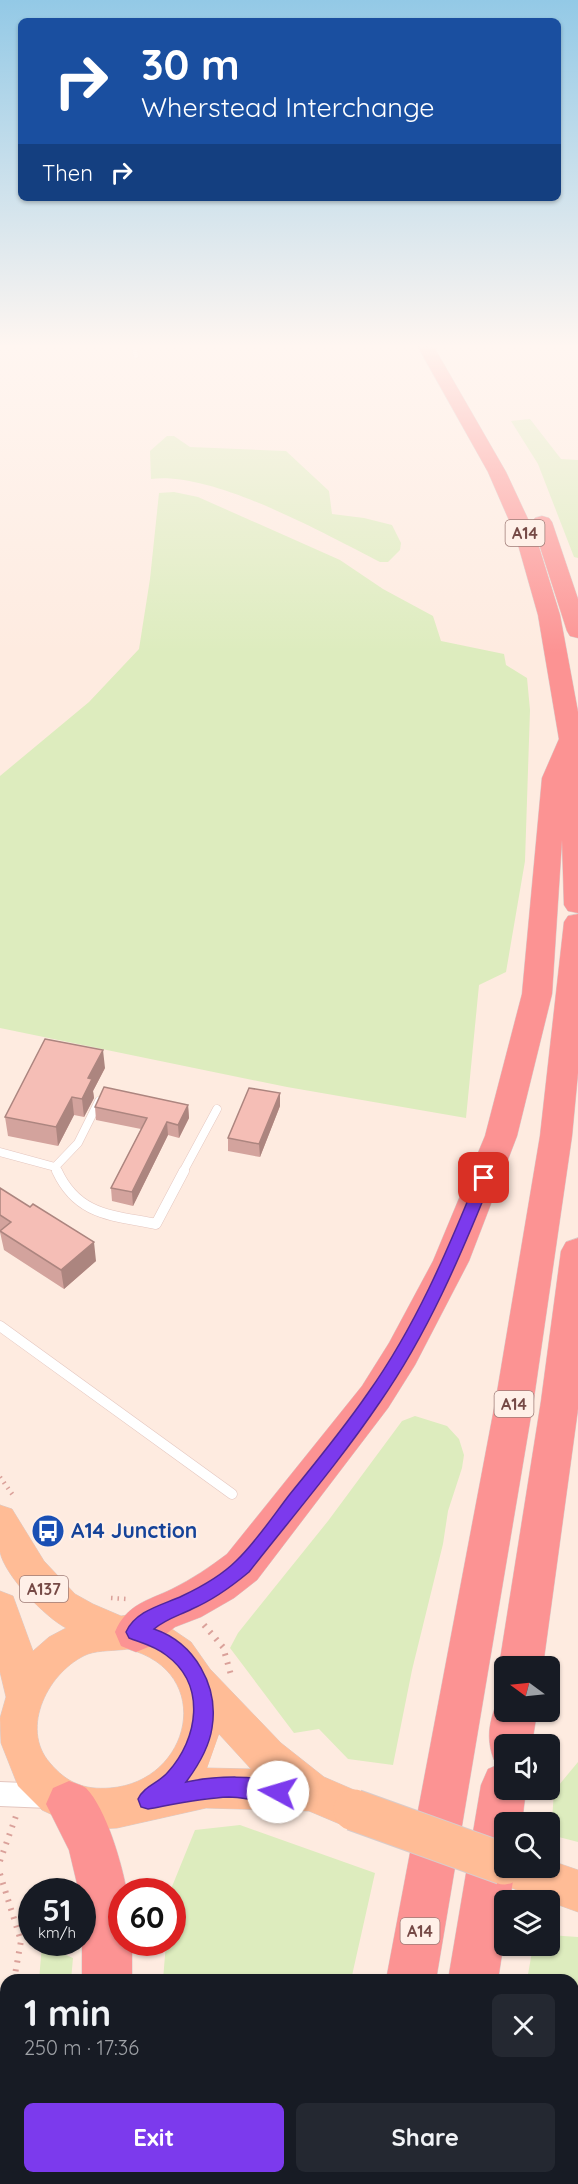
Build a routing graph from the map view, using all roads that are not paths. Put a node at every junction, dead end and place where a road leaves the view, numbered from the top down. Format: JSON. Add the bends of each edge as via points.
{"nodes":[{"id":1,"x":484,"y":449,"type":"edge"},
{"id":2,"x":535,"y":506,"type":"dead end"},
{"id":3,"x":578,"y":631,"type":"edge"},
{"id":4,"x":571,"y":738,"type":"junction"},
{"id":5,"x":578,"y":905,"type":"edge"},
{"id":6,"x":578,"y":922,"type":"edge"},
{"id":7,"x":100,"y":1099,"type":"edge"},
{"id":8,"x":217,"y":1108,"type":"dead end"},
{"id":9,"x":0,"y":1152,"type":"edge"},
{"id":10,"x":54,"y":1167,"type":"junction"},
{"id":11,"x":578,"y":1251,"type":"edge"},
{"id":12,"x":0,"y":1326,"type":"edge"},
{"id":13,"x":232,"y":1494,"type":"dead end"},
{"id":14,"x":0,"y":1520,"type":"edge"},
{"id":15,"x":0,"y":1608,"type":"edge"},
{"id":16,"x":125,"y":1631,"type":"junction"},
{"id":17,"x":522,"y":1656,"type":"edge"},
{"id":18,"x":196,"y":1678,"type":"junction"},
{"id":19,"x":15,"y":1713,"type":"edge"},
{"id":20,"x":310,"y":1791,"type":"junction"},
{"id":21,"x":37,"y":1797,"type":"edge"},
{"id":22,"x":148,"y":1799,"type":"junction"},
{"id":23,"x":502,"y":1800,"type":"edge"},
{"id":24,"x":494,"y":1860,"type":"edge"},
{"id":25,"x":542,"y":1878,"type":"edge"},
{"id":26,"x":576,"y":1890,"type":"edge"},
{"id":27,"x":107,"y":1974,"type":"edge"},
{"id":28,"x":412,"y":1974,"type":"edge"},
{"id":29,"x":474,"y":1974,"type":"edge"}],
"edges":[{"from":1,"to":4,"type":"highway","number":"A14","via":[[525,534],[549,615]]},
{"from":2,"to":3,"type":"highway","number":"A14"},
{"from":4,"to":5,"type":"highway","number":"A14"},
{"from":4,"to":16,"type":"highway","via":[[554,778],[537,994],[501,1136],[451,1261],[375,1397],[242,1567],[219,1585]]},
{"from":6,"to":28,"type":"highway","number":"A14","via":[[556,1136],[515,1398]]},
{"from":7,"to":10,"type":"lane","via":[[78,1143]]},
{"from":8,"to":10,"type":"lane","via":[[156,1224],[82,1204],[69,1193]]},
{"from":9,"to":10,"type":"lane"},
{"from":11,"to":17,"type":"highway","number":"A14"},
{"from":12,"to":13,"type":"lane"},
{"from":14,"to":16,"type":"main road","number":"A137","via":[[37,1582],[50,1596],[73,1613]]},
{"from":15,"to":19,"type":"main road","number":"A137","via":[[12,1640]]},
{"from":16,"to":18,"type":"main road","via":[[157,1638],[175,1650]]},
{"from":16,"to":19,"type":"main road","via":[[85,1637],[63,1647],[40,1669]]},
{"from":18,"to":20,"type":"main road","via":[[251,1742]]},
{"from":18,"to":22,"type":"main road","via":[[204,1707],[193,1757],[174,1782]]},
{"from":19,"to":21,"type":"main road","via":[[30,1770],[47,1790]]},
{"from":20,"to":22,"type":"main road","via":[[203,1788]]},
{"from":20,"to":24,"type":"main road","bridge":true},
{"from":21,"to":22,"type":"main road","via":[[96,1810],[123,1808]]},
{"from":21,"to":27,"type":"highway","via":[[90,1840],[101,1877],[107,1923]]},
{"from":23,"to":29,"type":"highway"},
{"from":25,"to":26,"type":"main road"}]}
